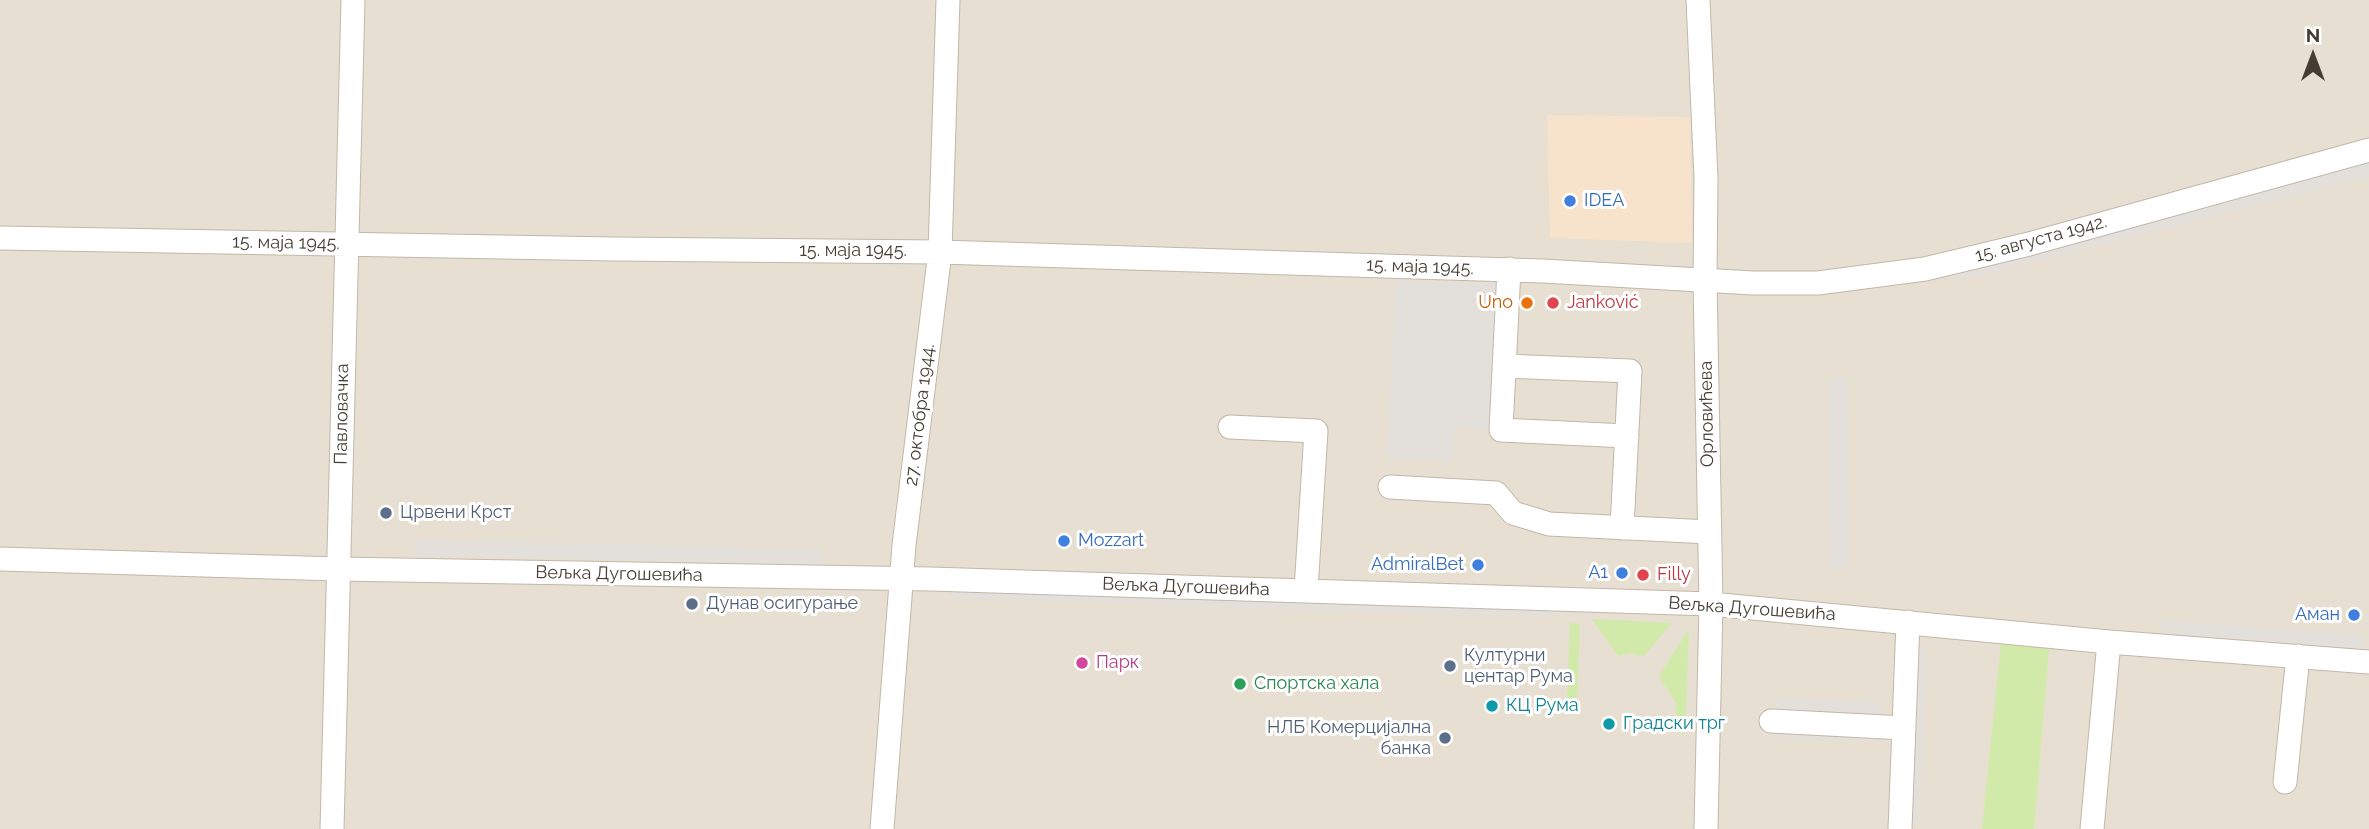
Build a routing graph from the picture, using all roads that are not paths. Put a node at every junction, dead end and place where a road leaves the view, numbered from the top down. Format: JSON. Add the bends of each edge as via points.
{"nodes":[{"id":1,"x":353,"y":0,"type":"edge"},
{"id":2,"x":948,"y":0,"type":"edge"},
{"id":3,"x":1698,"y":0,"type":"edge"},
{"id":4,"x":2369,"y":150,"type":"edge"},
{"id":5,"x":0,"y":238,"type":"edge"},
{"id":6,"x":346,"y":244,"type":"junction"},
{"id":7,"x":940,"y":252,"type":"junction"},
{"id":8,"x":1509,"y":270,"type":"junction"},
{"id":9,"x":1705,"y":281,"type":"junction"},
{"id":10,"x":1504,"y":366,"type":"junction"},
{"id":11,"x":1230,"y":426,"type":"dead end"},
{"id":12,"x":1627,"y":436,"type":"junction"},
{"id":13,"x":1390,"y":487,"type":"dead end"},
{"id":14,"x":1622,"y":528,"type":"junction"},
{"id":15,"x":1709,"y":532,"type":"junction"},
{"id":16,"x":0,"y":559,"type":"edge"},
{"id":17,"x":338,"y":569,"type":"junction"},
{"id":18,"x":902,"y":579,"type":"junction"},
{"id":19,"x":1306,"y":590,"type":"junction"},
{"id":20,"x":1711,"y":604,"type":"junction"},
{"id":21,"x":1908,"y":622,"type":"junction"},
{"id":22,"x":2109,"y":642,"type":"junction"},
{"id":23,"x":2298,"y":656,"type":"junction"},
{"id":24,"x":2369,"y":662,"type":"edge"},
{"id":25,"x":1771,"y":722,"type":"dead end"},
{"id":26,"x":1904,"y":728,"type":"junction"},
{"id":27,"x":2285,"y":782,"type":"dead end"},
{"id":28,"x":332,"y":829,"type":"edge"},
{"id":29,"x":882,"y":829,"type":"edge"},
{"id":30,"x":1706,"y":829,"type":"edge"},
{"id":31,"x":1900,"y":829,"type":"edge"},
{"id":32,"x":2092,"y":829,"type":"edge"}],
"edges":[{"from":1,"to":6,"type":"street","name":"Павловачка"},
{"from":2,"to":7,"type":"street","name":"27. октобра 1944."},
{"from":3,"to":9,"type":"street","name":"Орловићева","via":[[1706,178]]},
{"from":4,"to":9,"type":"street","name":"15. августа 1942.","via":[[1925,269],[1818,283]]},
{"from":5,"to":6,"type":"street","name":"15. маја 1945."},
{"from":6,"to":7,"type":"street","name":"15. маја 1945."},
{"from":6,"to":17,"type":"street","name":"Павловачка"},
{"from":7,"to":8,"type":"street","name":"15. маја 1945."},
{"from":7,"to":18,"type":"street","name":"27. октобра 1944."},
{"from":8,"to":9,"type":"street","name":"15. маја 1945."},
{"from":8,"to":10,"type":"street"},
{"from":9,"to":15,"type":"street","name":"Орловићева"},
{"from":10,"to":12,"type":"street","via":[[1501,430]]},
{"from":10,"to":12,"type":"street","via":[[1630,372]]},
{"from":11,"to":19,"type":"street","via":[[1316,431]]},
{"from":12,"to":14,"type":"street"},
{"from":13,"to":14,"type":"street","via":[[1496,493],[1514,513],[1549,524]]},
{"from":14,"to":15,"type":"street"},
{"from":15,"to":20,"type":"street","name":"Орловићева"},
{"from":16,"to":17,"type":"street","name":"Вељка Дугошевића"},
{"from":17,"to":18,"type":"street","name":"Вељка Дугошевића"},
{"from":17,"to":28,"type":"street","name":"Павловачка"},
{"from":18,"to":19,"type":"street","name":"Вељка Дугошевића"},
{"from":18,"to":29,"type":"street","name":"27. октобра 1944."},
{"from":19,"to":20,"type":"street","name":"Вељка Дугошевића"},
{"from":20,"to":21,"type":"street","name":"Вељка Дугошевића"},
{"from":20,"to":30,"type":"street","name":"Орловићева"},
{"from":21,"to":22,"type":"street","name":"Вељка Дугошевића"},
{"from":21,"to":26,"type":"street"},
{"from":22,"to":23,"type":"street","name":"Вељка Дугошевића"},
{"from":22,"to":32,"type":"street"},
{"from":23,"to":24,"type":"street","name":"Вељка Дугошевића"},
{"from":23,"to":27,"type":"street"},
{"from":25,"to":26,"type":"street"},
{"from":26,"to":31,"type":"street"}]}
